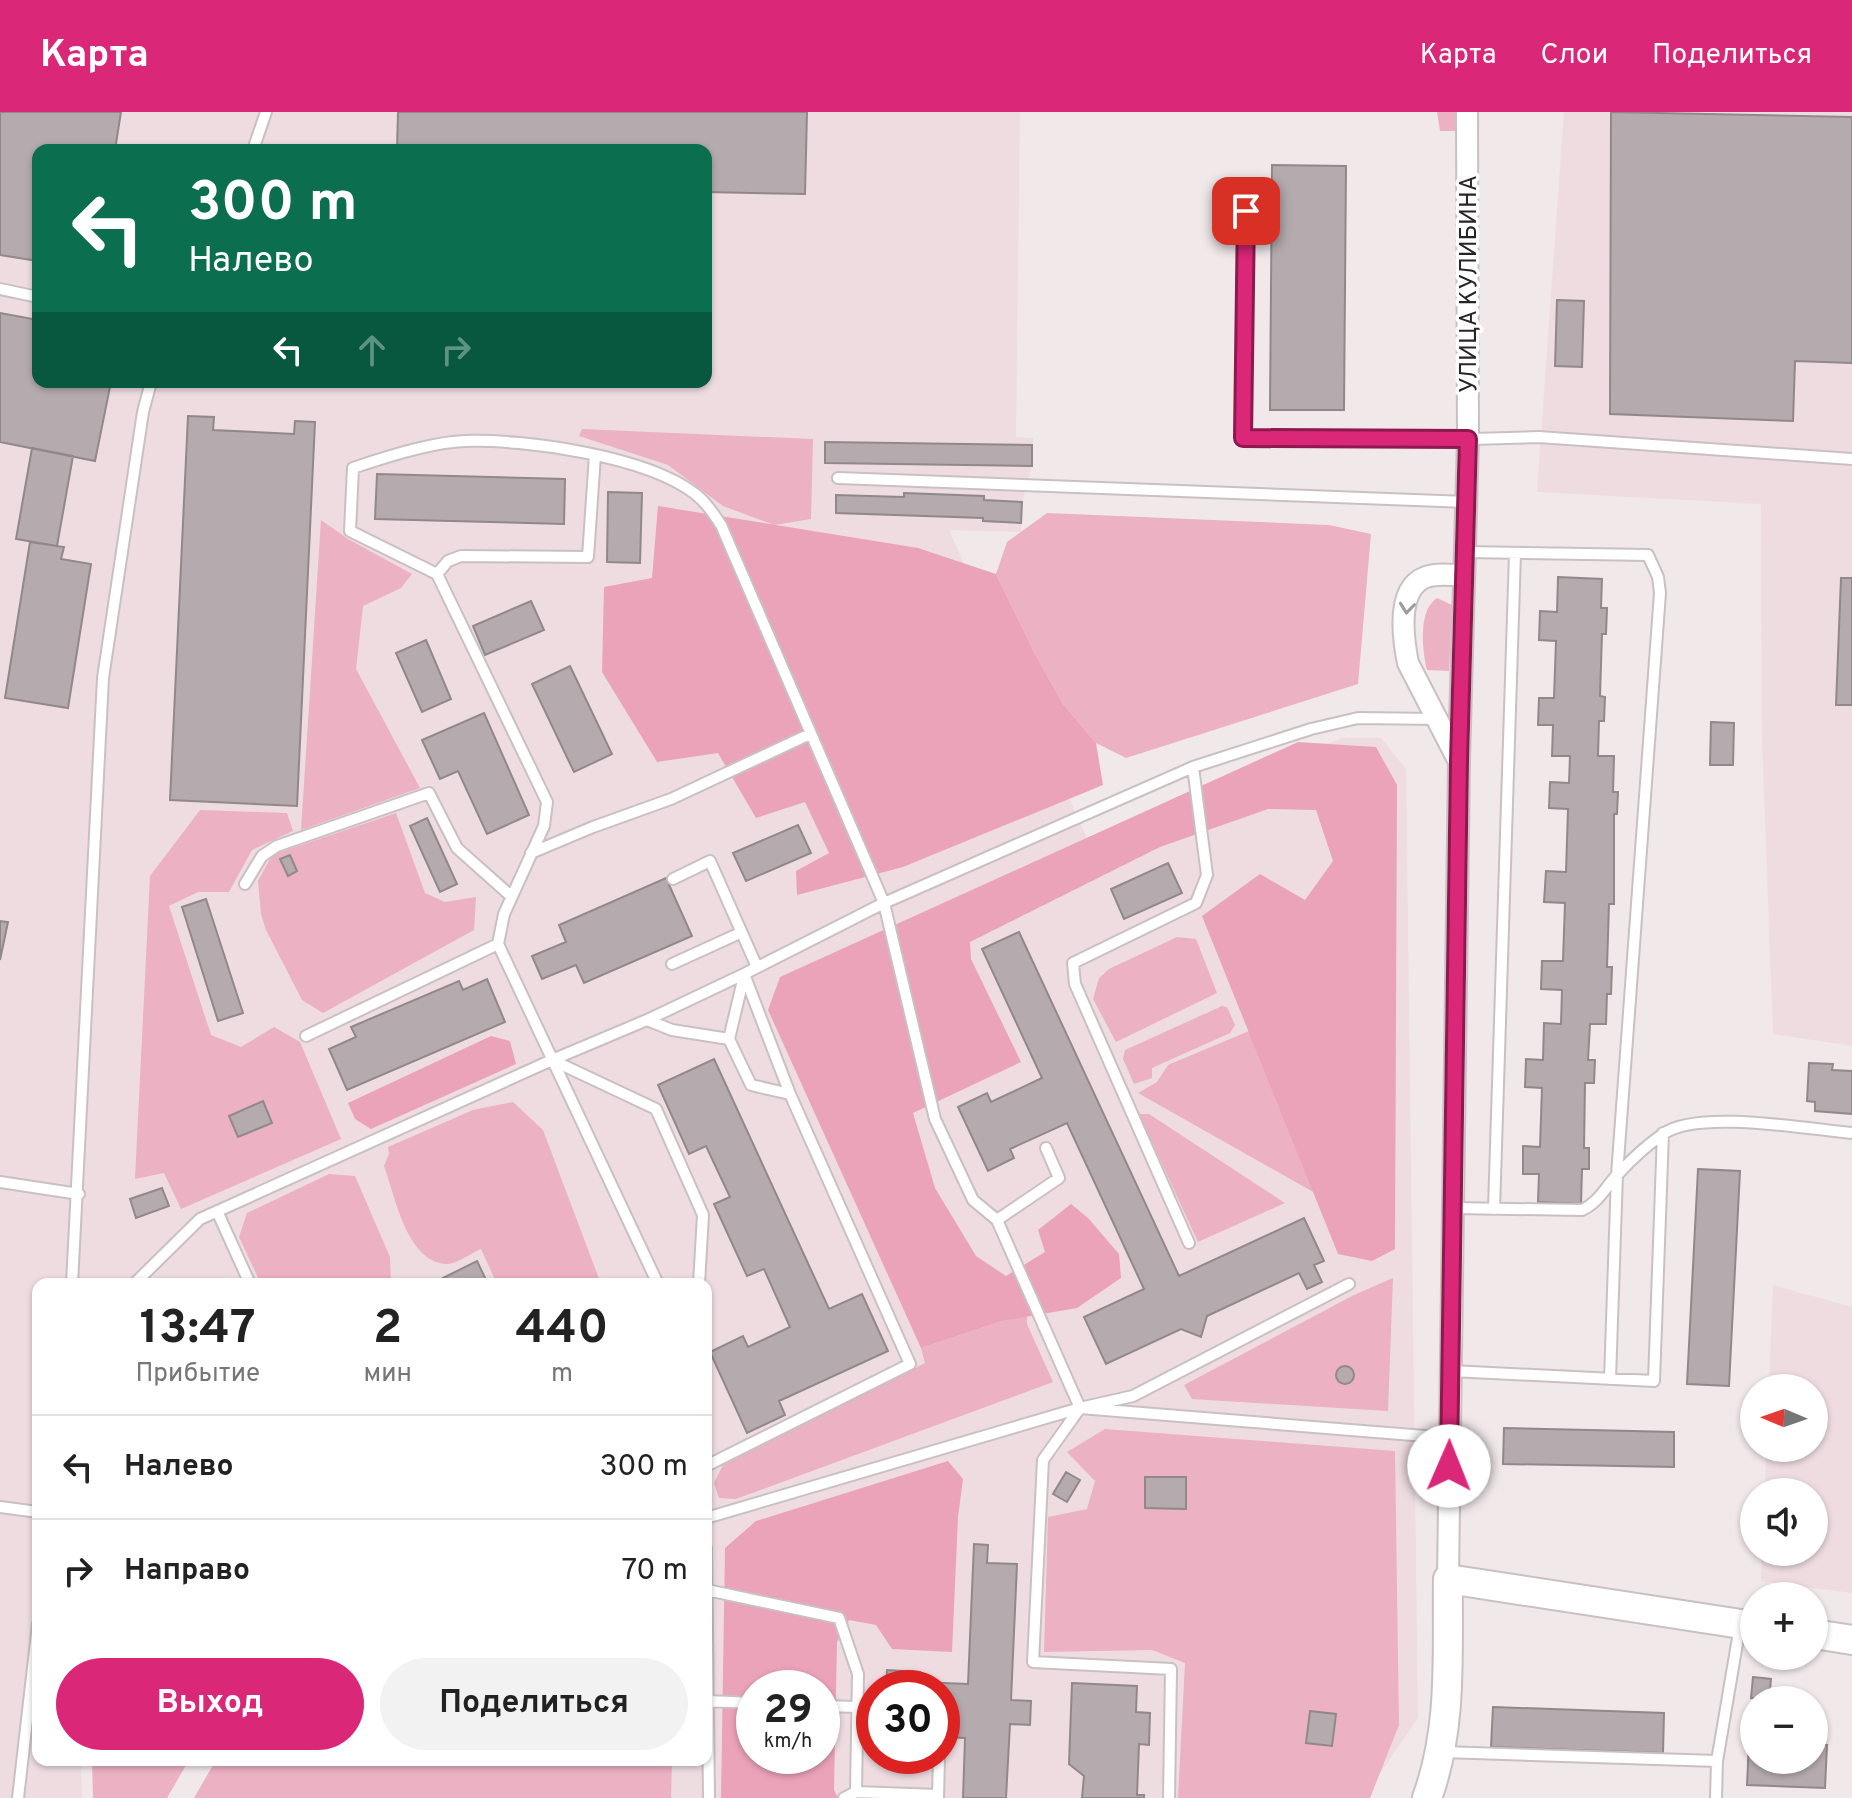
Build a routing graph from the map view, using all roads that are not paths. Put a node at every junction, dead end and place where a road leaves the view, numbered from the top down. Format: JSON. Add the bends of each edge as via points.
{"nodes":[{"id":1,"x":266,"y":112,"type":"edge"},
{"id":2,"x":1467,"y":112,"type":"edge"},
{"id":3,"x":255,"y":144,"type":"edge"},
{"id":4,"x":1246,"y":211,"type":"dead end"},
{"id":5,"x":0,"y":289,"type":"edge"},
{"id":6,"x":32,"y":296,"type":"edge"},
{"id":7,"x":149,"y":388,"type":"edge"},
{"id":8,"x":1468,"y":439,"type":"junction"},
{"id":9,"x":595,"y":455,"type":"junction"},
{"id":10,"x":1852,"y":459,"type":"edge"},
{"id":11,"x":838,"y":478,"type":"dead end"},
{"id":12,"x":1467,"y":502,"type":"junction"},
{"id":13,"x":1465,"y":552,"type":"junction"},
{"id":14,"x":1515,"y":553,"type":"junction"},
{"id":15,"x":437,"y":574,"type":"junction"},
{"id":16,"x":1464,"y":576,"type":"junction"},
{"id":17,"x":1438,"y":719,"type":"junction"},
{"id":18,"x":810,"y":734,"type":"junction"},
{"id":19,"x":1459,"y":761,"type":"junction"},
{"id":20,"x":1193,"y":767,"type":"junction"},
{"id":21,"x":531,"y":853,"type":"junction"},
{"id":22,"x":673,"y":879,"type":"dead end"},
{"id":23,"x":245,"y":884,"type":"dead end"},
{"id":24,"x":512,"y":897,"type":"junction"},
{"id":25,"x":884,"y":903,"type":"junction"},
{"id":26,"x":740,"y":933,"type":"junction"},
{"id":27,"x":498,"y":944,"type":"junction"},
{"id":28,"x":672,"y":964,"type":"dead end"},
{"id":29,"x":757,"y":967,"type":"junction"},
{"id":30,"x":744,"y":974,"type":"junction"},
{"id":31,"x":647,"y":1020,"type":"junction"},
{"id":32,"x":306,"y":1036,"type":"dead end"},
{"id":33,"x":729,"y":1039,"type":"junction"},
{"id":34,"x":552,"y":1060,"type":"junction"},
{"id":35,"x":790,"y":1094,"type":"junction"},
{"id":36,"x":1663,"y":1133,"type":"junction"},
{"id":37,"x":1852,"y":1133,"type":"edge"},
{"id":38,"x":1046,"y":1148,"type":"dead end"},
{"id":39,"x":1617,"y":1175,"type":"junction"},
{"id":40,"x":0,"y":1182,"type":"edge"},
{"id":41,"x":79,"y":1194,"type":"junction"},
{"id":42,"x":1452,"y":1208,"type":"junction"},
{"id":43,"x":1494,"y":1209,"type":"junction"},
{"id":44,"x":217,"y":1211,"type":"junction"},
{"id":45,"x":997,"y":1220,"type":"junction"},
{"id":46,"x":1189,"y":1243,"type":"dead end"},
{"id":47,"x":72,"y":1278,"type":"edge"},
{"id":48,"x":140,"y":1278,"type":"edge"},
{"id":49,"x":247,"y":1278,"type":"edge"},
{"id":50,"x":655,"y":1278,"type":"edge"},
{"id":51,"x":699,"y":1278,"type":"edge"},
{"id":52,"x":1349,"y":1284,"type":"dead end"},
{"id":53,"x":1451,"y":1371,"type":"junction"},
{"id":54,"x":1610,"y":1379,"type":"junction"},
{"id":55,"x":1080,"y":1408,"type":"junction"},
{"id":56,"x":1450,"y":1438,"type":"junction"},
{"id":57,"x":712,"y":1463,"type":"edge"},
{"id":58,"x":0,"y":1507,"type":"edge"},
{"id":59,"x":32,"y":1511,"type":"edge"},
{"id":60,"x":712,"y":1516,"type":"edge"},
{"id":61,"x":1448,"y":1579,"type":"junction"},
{"id":62,"x":712,"y":1591,"type":"edge"},
{"id":63,"x":1740,"y":1624,"type":"edge"},
{"id":64,"x":1828,"y":1636,"type":"edge"},
{"id":65,"x":1852,"y":1640,"type":"edge"},
{"id":66,"x":1740,"y":1657,"type":"edge"},
{"id":67,"x":857,"y":1670,"type":"edge"},
{"id":68,"x":32,"y":1676,"type":"edge"},
{"id":69,"x":712,"y":1701,"type":"edge"},
{"id":70,"x":736,"y":1702,"type":"edge"},
{"id":71,"x":1441,"y":1752,"type":"junction"},
{"id":72,"x":1717,"y":1761,"type":"junction"},
{"id":73,"x":708,"y":1766,"type":"edge"},
{"id":74,"x":856,"y":1774,"type":"edge"},
{"id":75,"x":939,"y":1774,"type":"edge"},
{"id":76,"x":856,"y":1792,"type":"junction"},
{"id":77,"x":938,"y":1796,"type":"edge"},
{"id":78,"x":18,"y":1798,"type":"edge"},
{"id":79,"x":709,"y":1798,"type":"edge"},
{"id":80,"x":844,"y":1798,"type":"edge"},
{"id":81,"x":1169,"y":1798,"type":"edge"},
{"id":82,"x":1427,"y":1798,"type":"edge"},
{"id":83,"x":1716,"y":1798,"type":"edge"}],
"edges":[{"from":1,"to":3,"type":"lane"},
{"from":2,"to":8,"type":"street","name":"УЛИЦА КУЛИБИНА"},
{"from":4,"to":8,"type":"lane","via":[[1243,438]]},
{"from":5,"to":6,"type":"lane"},
{"from":7,"to":41,"type":"lane","via":[[103,678]]},
{"from":8,"to":10,"type":"lane","via":[[1539,437]]},
{"from":8,"to":12,"type":"street","name":"УЛИЦА КУЛИБИНА"},
{"from":9,"to":15,"type":"lane","via":[[588,557],[461,556]]},
{"from":9,"to":15,"type":"lane","via":[[463,441],[353,468],[350,531]]},
{"from":9,"to":18,"type":"lane","via":[[675,481],[709,507]]},
{"from":11,"to":12,"type":"lane"},
{"from":12,"to":13,"type":"street","name":"УЛИЦА КУЛИБИНА"},
{"from":13,"to":14,"type":"lane"},
{"from":13,"to":16,"type":"street","name":"УЛИЦА КУЛИБИНА"},
{"from":14,"to":39,"type":"lane","via":[[1648,555],[1658,577]]},
{"from":14,"to":43,"type":"lane"},
{"from":15,"to":21,"type":"lane","via":[[547,802],[544,826]]},
{"from":16,"to":17,"type":"street","one_way":true,"via":[[1423,578],[1407,595],[1408,663]]},
{"from":16,"to":19,"type":"street","name":"УЛИЦА КУЛИБИНА"},
{"from":17,"to":19,"type":"street"},
{"from":17,"to":20,"type":"lane","via":[[1358,718]]},
{"from":18,"to":21,"type":"lane","via":[[671,799]]},
{"from":18,"to":25,"type":"lane"},
{"from":19,"to":42,"type":"street","name":"УЛИЦА КУЛИБИНА"},
{"from":20,"to":25,"type":"lane"},
{"from":20,"to":46,"type":"lane","via":[[1207,875],[1196,903],[1073,963],[1075,984]]},
{"from":21,"to":24,"type":"lane"},
{"from":22,"to":26,"type":"lane","via":[[710,861]]},
{"from":23,"to":24,"type":"lane","via":[[262,856],[277,846],[429,793],[457,848]]},
{"from":24,"to":27,"type":"lane"},
{"from":25,"to":29,"type":"lane"},
{"from":25,"to":45,"type":"lane","via":[[935,1119],[973,1200]]},
{"from":26,"to":28,"type":"lane"},
{"from":26,"to":29,"type":"lane"},
{"from":27,"to":32,"type":"lane"},
{"from":27,"to":34,"type":"lane"},
{"from":29,"to":30,"type":"lane"},
{"from":30,"to":31,"type":"lane"},
{"from":30,"to":33,"type":"lane"},
{"from":30,"to":35,"type":"lane"},
{"from":31,"to":33,"type":"lane","via":[[672,1030]]},
{"from":31,"to":34,"type":"lane"},
{"from":33,"to":35,"type":"lane","via":[[751,1085]]},
{"from":34,"to":44,"type":"lane"},
{"from":34,"to":50,"type":"lane"},
{"from":34,"to":51,"type":"lane","via":[[656,1109],[703,1215]]},
{"from":35,"to":57,"type":"lane","via":[[910,1364]]},
{"from":36,"to":37,"type":"lane","via":[[1691,1122],[1718,1121]]},
{"from":36,"to":39,"type":"lane"},
{"from":36,"to":54,"type":"lane","via":[[1654,1381]]},
{"from":38,"to":45,"type":"lane","via":[[1059,1178]]},
{"from":39,"to":43,"type":"lane","via":[[1582,1210]]},
{"from":39,"to":54,"type":"lane"},
{"from":40,"to":41,"type":"lane"},
{"from":41,"to":47,"type":"lane"},
{"from":42,"to":43,"type":"lane"},
{"from":42,"to":53,"type":"street","name":"УЛИЦА КУЛИБИНА"},
{"from":44,"to":48,"type":"lane","via":[[200,1219]]},
{"from":44,"to":49,"type":"lane"},
{"from":45,"to":55,"type":"lane"},
{"from":52,"to":55,"type":"lane","via":[[1133,1396]]},
{"from":53,"to":54,"type":"lane"},
{"from":53,"to":56,"type":"street","name":"УЛИЦА КУЛИБИНА"},
{"from":55,"to":56,"type":"lane"},
{"from":55,"to":60,"type":"lane"},
{"from":55,"to":81,"type":"lane","via":[[1043,1460],[1033,1662],[1171,1669]]},
{"from":56,"to":61,"type":"street","name":"УЛИЦА КУЛИБИНА"},
{"from":58,"to":59,"type":"lane"},
{"from":61,"to":63,"type":"street"},
{"from":61,"to":71,"type":"street","name":"УЛИЦА КУЛИБИНА","via":[[1447,1706]]},
{"from":62,"to":67,"type":"lane","via":[[839,1618]]},
{"from":64,"to":65,"type":"street"},
{"from":66,"to":72,"type":"lane"},
{"from":68,"to":78,"type":"lane"},
{"from":69,"to":70,"type":"lane"},
{"from":71,"to":72,"type":"lane"},
{"from":71,"to":82,"type":"street","name":"УЛИЦА КУЛИБИНА"},
{"from":72,"to":83,"type":"lane"},
{"from":73,"to":79,"type":"lane"},
{"from":74,"to":76,"type":"lane"},
{"from":75,"to":77,"type":"lane"},
{"from":76,"to":77,"type":"lane"},
{"from":76,"to":80,"type":"lane"}]}
